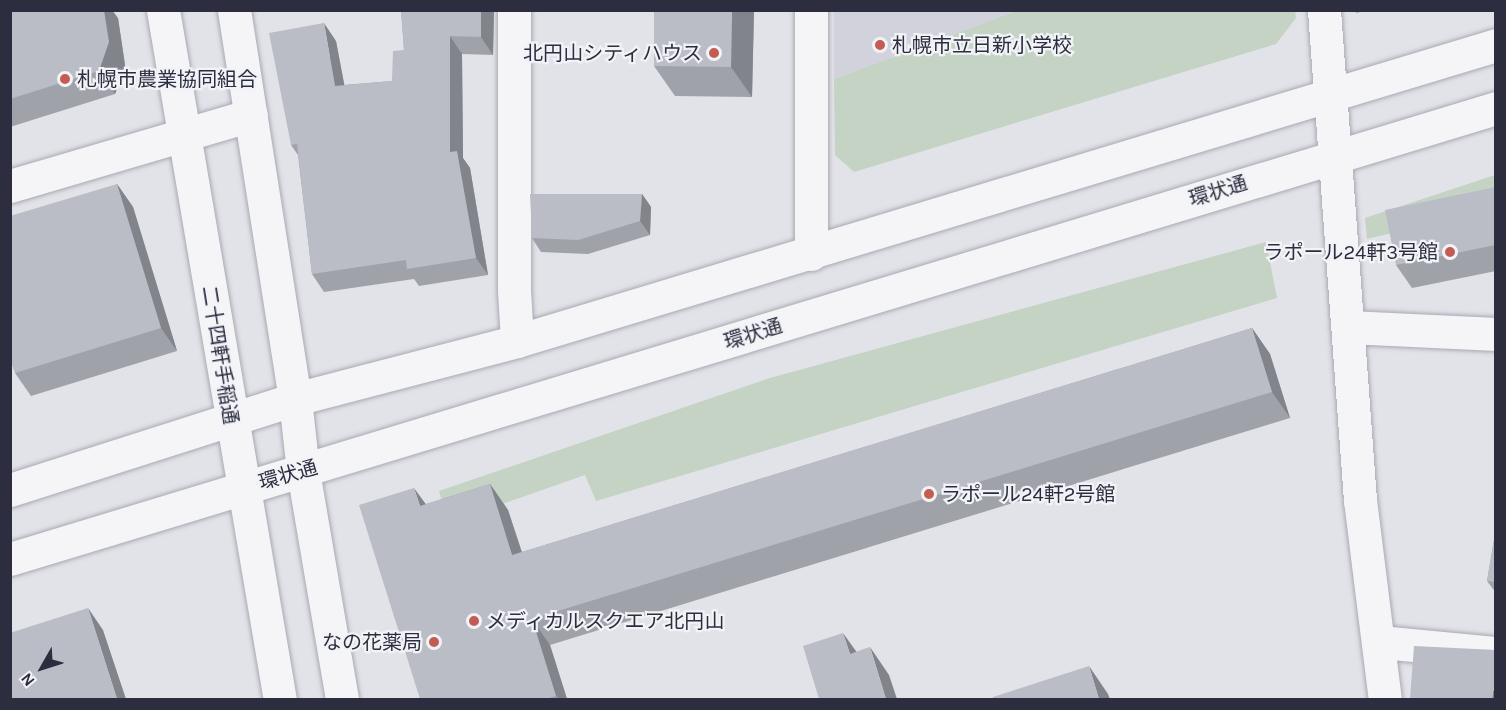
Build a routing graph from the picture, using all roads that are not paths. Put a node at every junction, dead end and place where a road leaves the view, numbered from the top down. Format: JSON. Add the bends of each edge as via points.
{"nodes":[{"id":1,"x":163,"y":10,"type":"edge"},
{"id":2,"x":234,"y":10,"type":"edge"},
{"id":3,"x":514,"y":10,"type":"edge"},
{"id":4,"x":811,"y":10,"type":"edge"},
{"id":5,"x":1324,"y":10,"type":"edge"},
{"id":6,"x":1496,"y":45,"type":"edge"},
{"id":7,"x":1332,"y":95,"type":"junction"},
{"id":8,"x":1496,"y":108,"type":"edge"},
{"id":9,"x":251,"y":115,"type":"junction"},
{"id":10,"x":183,"y":134,"type":"junction"},
{"id":11,"x":1333,"y":155,"type":"junction"},
{"id":12,"x":10,"y":186,"type":"edge"},
{"id":13,"x":811,"y":254,"type":"junction"},
{"id":14,"x":1349,"y":327,"type":"junction"},
{"id":15,"x":1496,"y":334,"type":"edge"},
{"id":16,"x":518,"y":342,"type":"junction"},
{"id":17,"x":296,"y":399,"type":"junction"},
{"id":18,"x":231,"y":419,"type":"junction"},
{"id":19,"x":303,"y":471,"type":"junction"},
{"id":20,"x":242,"y":489,"type":"junction"},
{"id":21,"x":10,"y":490,"type":"edge"},
{"id":22,"x":10,"y":559,"type":"edge"},
{"id":23,"x":1380,"y":642,"type":"junction"},
{"id":24,"x":1496,"y":653,"type":"edge"},
{"id":25,"x":280,"y":699,"type":"edge"},
{"id":26,"x":342,"y":699,"type":"edge"},
{"id":27,"x":1385,"y":699,"type":"edge"}],
"edges":[{"from":1,"to":10,"type":"street","name":"二十四軒手稲通"},
{"from":2,"to":9,"type":"street"},
{"from":3,"to":16,"type":"street","via":[[514,290]]},
{"from":4,"to":13,"type":"street"},
{"from":5,"to":7,"type":"street"},
{"from":6,"to":7,"type":"street"},
{"from":7,"to":11,"type":"street"},
{"from":7,"to":13,"type":"street"},
{"from":8,"to":11,"type":"street","name":"環状通"},
{"from":9,"to":10,"type":"street"},
{"from":9,"to":17,"type":"street"},
{"from":10,"to":12,"type":"street"},
{"from":10,"to":18,"type":"street","name":"二十四軒手稲通"},
{"from":11,"to":14,"type":"street"},
{"from":11,"to":19,"type":"street","name":"環状通"},
{"from":13,"to":16,"type":"street"},
{"from":14,"to":15,"type":"street"},
{"from":14,"to":23,"type":"street","via":[[1360,500]]},
{"from":16,"to":17,"type":"street"},
{"from":17,"to":18,"type":"street"},
{"from":17,"to":19,"type":"street"},
{"from":18,"to":20,"type":"street","name":"二十四軒手稲通"},
{"from":18,"to":21,"type":"street"},
{"from":19,"to":20,"type":"street","name":"環状通"},
{"from":19,"to":26,"type":"street"},
{"from":20,"to":22,"type":"street","name":"環状通"},
{"from":20,"to":25,"type":"street","name":"二十四軒手稲通"},
{"from":23,"to":24,"type":"street"},
{"from":23,"to":27,"type":"street"}]}
